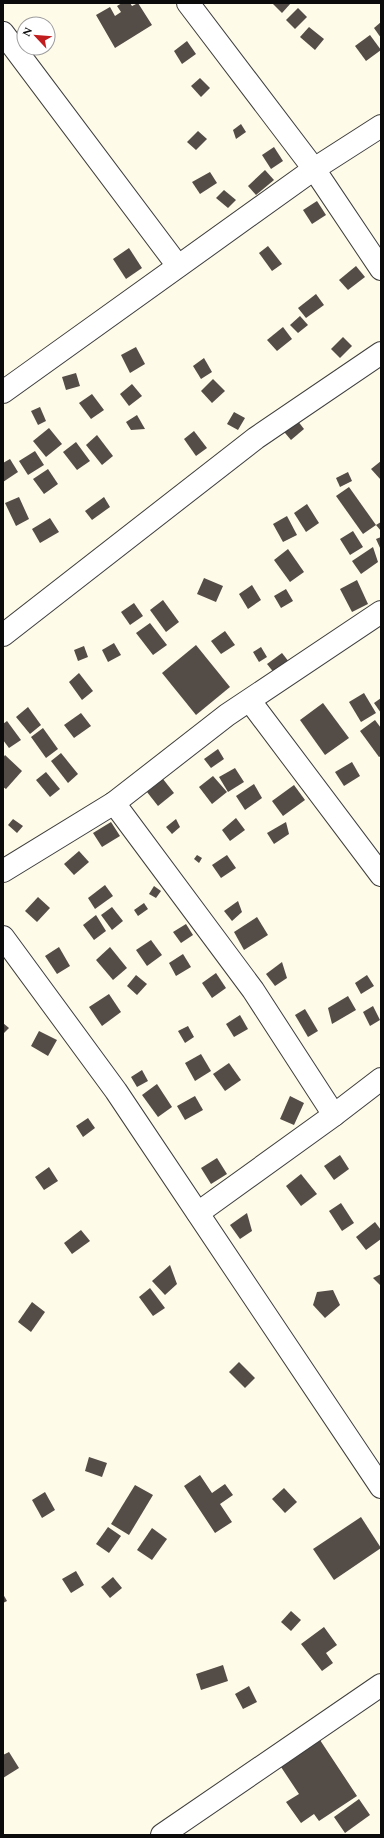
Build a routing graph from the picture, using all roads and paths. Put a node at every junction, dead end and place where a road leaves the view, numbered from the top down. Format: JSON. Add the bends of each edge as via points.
{"nodes":[{"id":1,"x":188,"y":3,"type":"edge"},
{"id":2,"x":3,"y":33,"type":"edge"},
{"id":3,"x":381,"y":126,"type":"edge"},
{"id":4,"x":314,"y":169,"type":"junction"},
{"id":5,"x":178,"y":266,"type":"junction"},
{"id":6,"x":381,"y":269,"type":"edge"},
{"id":7,"x":381,"y":353,"type":"edge"},
{"id":8,"x":3,"y":392,"type":"edge"},
{"id":9,"x":381,"y":612,"type":"edge"},
{"id":10,"x":3,"y":635,"type":"edge"},
{"id":11,"x":250,"y":701,"type":"junction"},
{"id":12,"x":114,"y":803,"type":"junction"},
{"id":13,"x":3,"y":871,"type":"edge"},
{"id":14,"x":381,"y":875,"type":"edge"},
{"id":15,"x":3,"y":937,"type":"edge"},
{"id":16,"x":381,"y":1079,"type":"edge"},
{"id":17,"x":334,"y":1115,"type":"junction"},
{"id":18,"x":198,"y":1213,"type":"junction"},
{"id":19,"x":381,"y":1487,"type":"edge"},
{"id":20,"x":381,"y":1684,"type":"edge"},
{"id":21,"x":162,"y":1835,"type":"edge"}],
"edges":[{"from":1,"to":4,"type":"street"},
{"from":2,"to":5,"type":"street"},
{"from":3,"to":4,"type":"street"},
{"from":4,"to":5,"type":"street"},
{"from":4,"to":6,"type":"street"},
{"from":5,"to":8,"type":"street"},
{"from":7,"to":10,"type":"street","via":[[256,438]]},
{"from":9,"to":11,"type":"street"},
{"from":11,"to":12,"type":"street","via":[[227,715]]},
{"from":11,"to":14,"type":"street"},
{"from":12,"to":13,"type":"street"},
{"from":12,"to":17,"type":"street","via":[[253,990]]},
{"from":15,"to":18,"type":"street","via":[[116,1091]]},
{"from":16,"to":17,"type":"street"},
{"from":17,"to":18,"type":"street"},
{"from":18,"to":19,"type":"street"},
{"from":20,"to":21,"type":"street"}]}
